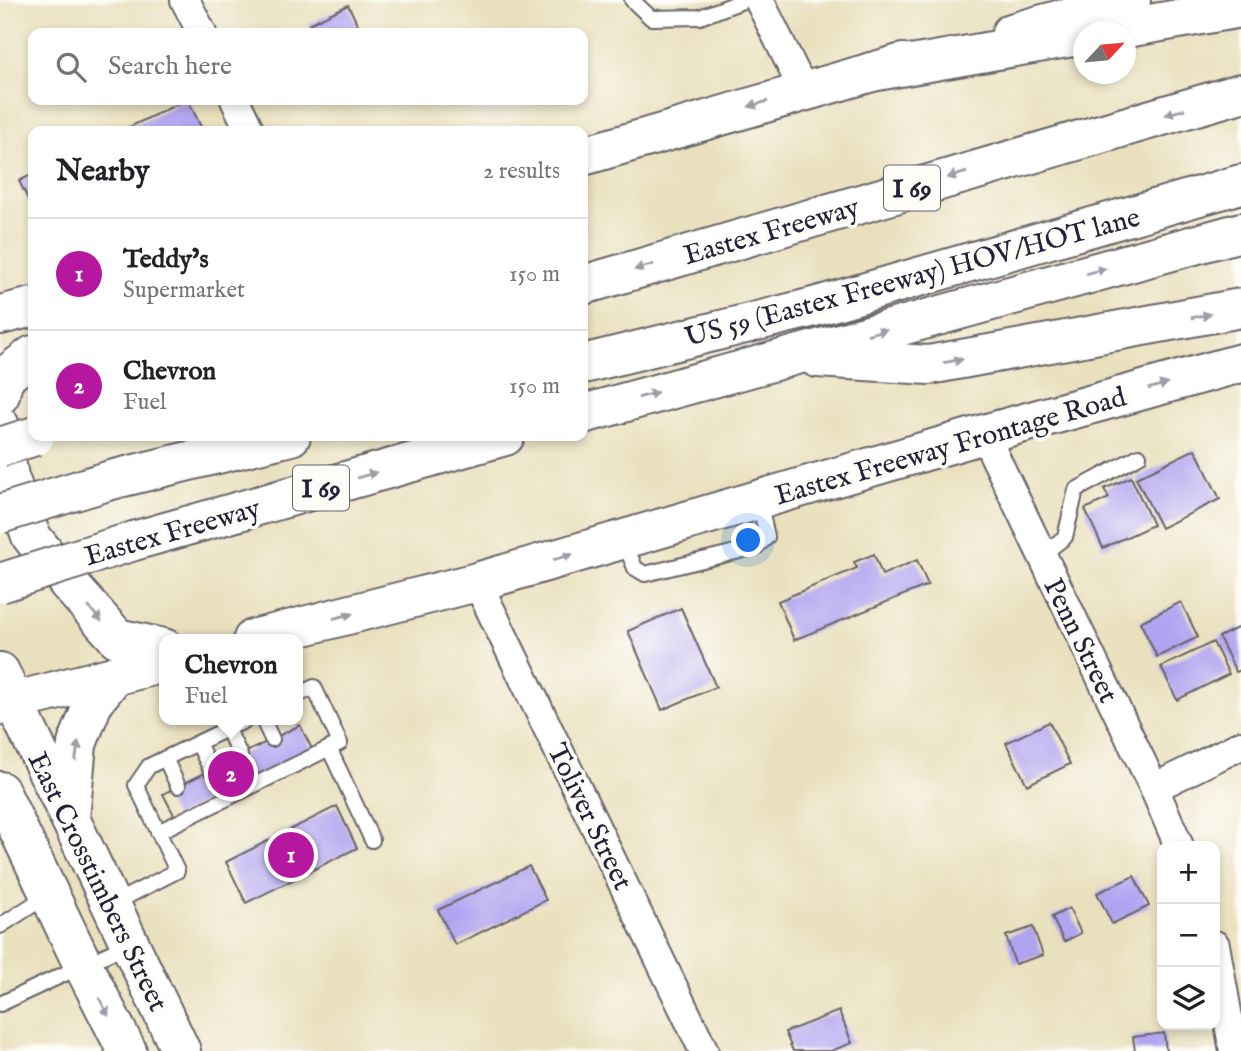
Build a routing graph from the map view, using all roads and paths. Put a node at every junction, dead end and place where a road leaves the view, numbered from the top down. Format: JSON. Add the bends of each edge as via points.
{"nodes":[{"id":1,"x":185,"y":0,"type":"edge"},
{"id":2,"x":632,"y":0,"type":"edge"},
{"id":3,"x":745,"y":0,"type":"edge"},
{"id":4,"x":759,"y":0,"type":"edge"},
{"id":5,"x":1131,"y":0,"type":"edge"},
{"id":6,"x":1241,"y":8,"type":"edge"},
{"id":7,"x":1136,"y":26,"type":"edge"},
{"id":8,"x":199,"y":28,"type":"edge"},
{"id":9,"x":1073,"y":37,"type":"edge"},
{"id":10,"x":871,"y":72,"type":"junction"},
{"id":11,"x":804,"y":91,"type":"junction"},
{"id":12,"x":1241,"y":93,"type":"edge"},
{"id":13,"x":237,"y":105,"type":"edge"},
{"id":14,"x":247,"y":126,"type":"edge"},
{"id":15,"x":588,"y":155,"type":"edge"},
{"id":16,"x":1241,"y":184,"type":"edge"},
{"id":17,"x":1241,"y":232,"type":"edge"},
{"id":18,"x":588,"y":284,"type":"edge"},
{"id":19,"x":28,"y":308,"type":"edge"},
{"id":20,"x":1241,"y":308,"type":"edge"},
{"id":21,"x":0,"y":316,"type":"edge"},
{"id":22,"x":787,"y":356,"type":"junction"},
{"id":23,"x":28,"y":359,"type":"edge"},
{"id":24,"x":588,"y":363,"type":"edge"},
{"id":25,"x":1241,"y":363,"type":"edge"},
{"id":26,"x":0,"y":395,"type":"edge"},
{"id":27,"x":588,"y":413,"type":"edge"},
{"id":28,"x":0,"y":426,"type":"edge"},
{"id":29,"x":984,"y":434,"type":"junction"},
{"id":30,"x":28,"y":438,"type":"edge"},
{"id":31,"x":271,"y":441,"type":"edge"},
{"id":32,"x":487,"y":441,"type":"edge"},
{"id":33,"x":0,"y":447,"type":"edge"},
{"id":34,"x":1139,"y":456,"type":"dead end"},
{"id":35,"x":0,"y":514,"type":"edge"},
{"id":36,"x":1042,"y":555,"type":"junction"},
{"id":37,"x":477,"y":582,"type":"junction"},
{"id":38,"x":0,"y":583,"type":"edge"},
{"id":39,"x":273,"y":634,"type":"edge"},
{"id":40,"x":159,"y":647,"type":"edge"},
{"id":41,"x":159,"y":664,"type":"edge"},
{"id":42,"x":115,"y":675,"type":"junction"},
{"id":43,"x":303,"y":692,"type":"edge"},
{"id":44,"x":4,"y":693,"type":"edge"},
{"id":45,"x":235,"y":725,"type":"edge"},
{"id":46,"x":265,"y":725,"type":"edge"},
{"id":47,"x":227,"y":729,"type":"junction"},
{"id":48,"x":272,"y":739,"type":"dead end"},
{"id":49,"x":198,"y":743,"type":"junction"},
{"id":50,"x":1241,"y":745,"type":"edge"},
{"id":51,"x":329,"y":748,"type":"junction"},
{"id":52,"x":240,"y":755,"type":"dead end"},
{"id":53,"x":165,"y":758,"type":"junction"},
{"id":54,"x":211,"y":770,"type":"dead end"},
{"id":55,"x":178,"y":786,"type":"dead end"},
{"id":56,"x":1153,"y":788,"type":"junction"},
{"id":57,"x":4,"y":807,"type":"edge"},
{"id":58,"x":70,"y":819,"type":"junction"},
{"id":59,"x":158,"y":832,"type":"junction"},
{"id":60,"x":372,"y":840,"type":"dead end"},
{"id":61,"x":1177,"y":841,"type":"edge"},
{"id":62,"x":49,"y":894,"type":"junction"},
{"id":63,"x":111,"y":904,"type":"junction"},
{"id":64,"x":0,"y":926,"type":"edge"},
{"id":65,"x":130,"y":944,"type":"junction"},
{"id":66,"x":83,"y":965,"type":"junction"},
{"id":67,"x":1219,"y":967,"type":"edge"},
{"id":68,"x":0,"y":1004,"type":"edge"},
{"id":69,"x":127,"y":1051,"type":"edge"},
{"id":70,"x":181,"y":1051,"type":"edge"},
{"id":71,"x":704,"y":1051,"type":"edge"},
{"id":72,"x":1234,"y":1051,"type":"edge"}],
"edges":[{"from":1,"to":8,"type":"street"},
{"from":2,"to":3,"type":"lane","via":[[651,18],[700,17]]},
{"from":4,"to":11,"type":"street"},
{"from":5,"to":10,"type":"main road"},
{"from":6,"to":7,"type":"main road"},
{"from":9,"to":10,"type":"main road"},
{"from":10,"to":11,"type":"main road"},
{"from":11,"to":15,"type":"main road","one_way":true},
{"from":12,"to":18,"type":"main road","name":"Eastex Freeway","number":"I 69","one_way":true},
{"from":13,"to":14,"type":"street"},
{"from":16,"to":24,"type":"main road","name":"US 59 (Eastex Freeway) HOV/HOT lane","via":[[814,307]]},
{"from":22,"to":17,"type":"main road","one_way":true},
{"from":19,"to":21,"type":"main road"},
{"from":22,"to":20,"type":"main road","one_way":true,"via":[[929,365]]},
{"from":27,"to":22,"type":"main road","one_way":true},
{"from":23,"to":26,"type":"main road","via":[[4,376]]},
{"from":29,"to":25,"type":"main road","name":"Eastex Freeway Frontage Road","one_way":true},
{"from":28,"to":40,"type":"main road","one_way":true,"via":[[9,477],[32,536],[117,638]]},
{"from":29,"to":36,"type":"street","name":"Penn Street"},
{"from":37,"to":29,"type":"main road","name":"Eastex Freeway Frontage Road","one_way":true},
{"from":30,"to":33,"type":"main road","bridge":true},
{"from":31,"to":35,"type":"main road","number":"I 69","bridge":true,"via":[[111,480]]},
{"from":38,"to":32,"type":"main road","name":"Eastex Freeway","number":"I 69","one_way":true,"bridge":true},
{"from":34,"to":36,"type":"lane","via":[[1076,490],[1065,537]]},
{"from":36,"to":56,"type":"street","name":"Penn Street"},
{"from":39,"to":37,"type":"main road","name":"Eastex Freeway Frontage Road","one_way":true},
{"from":37,"to":71,"type":"street","name":"Toliver Street"},
{"from":41,"to":42,"type":"main road"},
{"from":42,"to":44,"type":"main road"},
{"from":58,"to":42,"type":"main road","one_way":true,"via":[[77,744],[94,701]]},
{"from":43,"to":51,"type":"lane","via":[[314,687],[341,743]]},
{"from":44,"to":58,"type":"main road","name":"East Crosstimbers Street"},
{"from":45,"to":47,"type":"lane"},
{"from":46,"to":48,"type":"lane"},
{"from":47,"to":49,"type":"lane"},
{"from":47,"to":52,"type":"lane"},
{"from":49,"to":53,"type":"lane"},
{"from":49,"to":54,"type":"lane"},
{"from":50,"to":56,"type":"street"},
{"from":51,"to":59,"type":"lane","via":[[190,812]]},
{"from":51,"to":60,"type":"lane"},
{"from":53,"to":55,"type":"lane"},
{"from":53,"to":59,"type":"lane","via":[[149,766],[136,785]]},
{"from":56,"to":61,"type":"street","name":"Penn Street"},
{"from":57,"to":62,"type":"main road","name":"East Crosstimbers Street"},
{"from":58,"to":63,"type":"main road","name":"East Crosstimbers Street"},
{"from":59,"to":63,"type":"lane","via":[[177,871]]},
{"from":62,"to":64,"type":"lane"},
{"from":62,"to":66,"type":"main road","name":"East Crosstimbers Street"},
{"from":63,"to":65,"type":"main road","name":"East Crosstimbers Street"},
{"from":65,"to":66,"type":"lane"},
{"from":65,"to":70,"type":"main road","name":"East Crosstimbers Street"},
{"from":66,"to":68,"type":"lane"},
{"from":66,"to":69,"type":"main road","name":"East Crosstimbers Street","one_way":true},
{"from":67,"to":72,"type":"street"}]}
